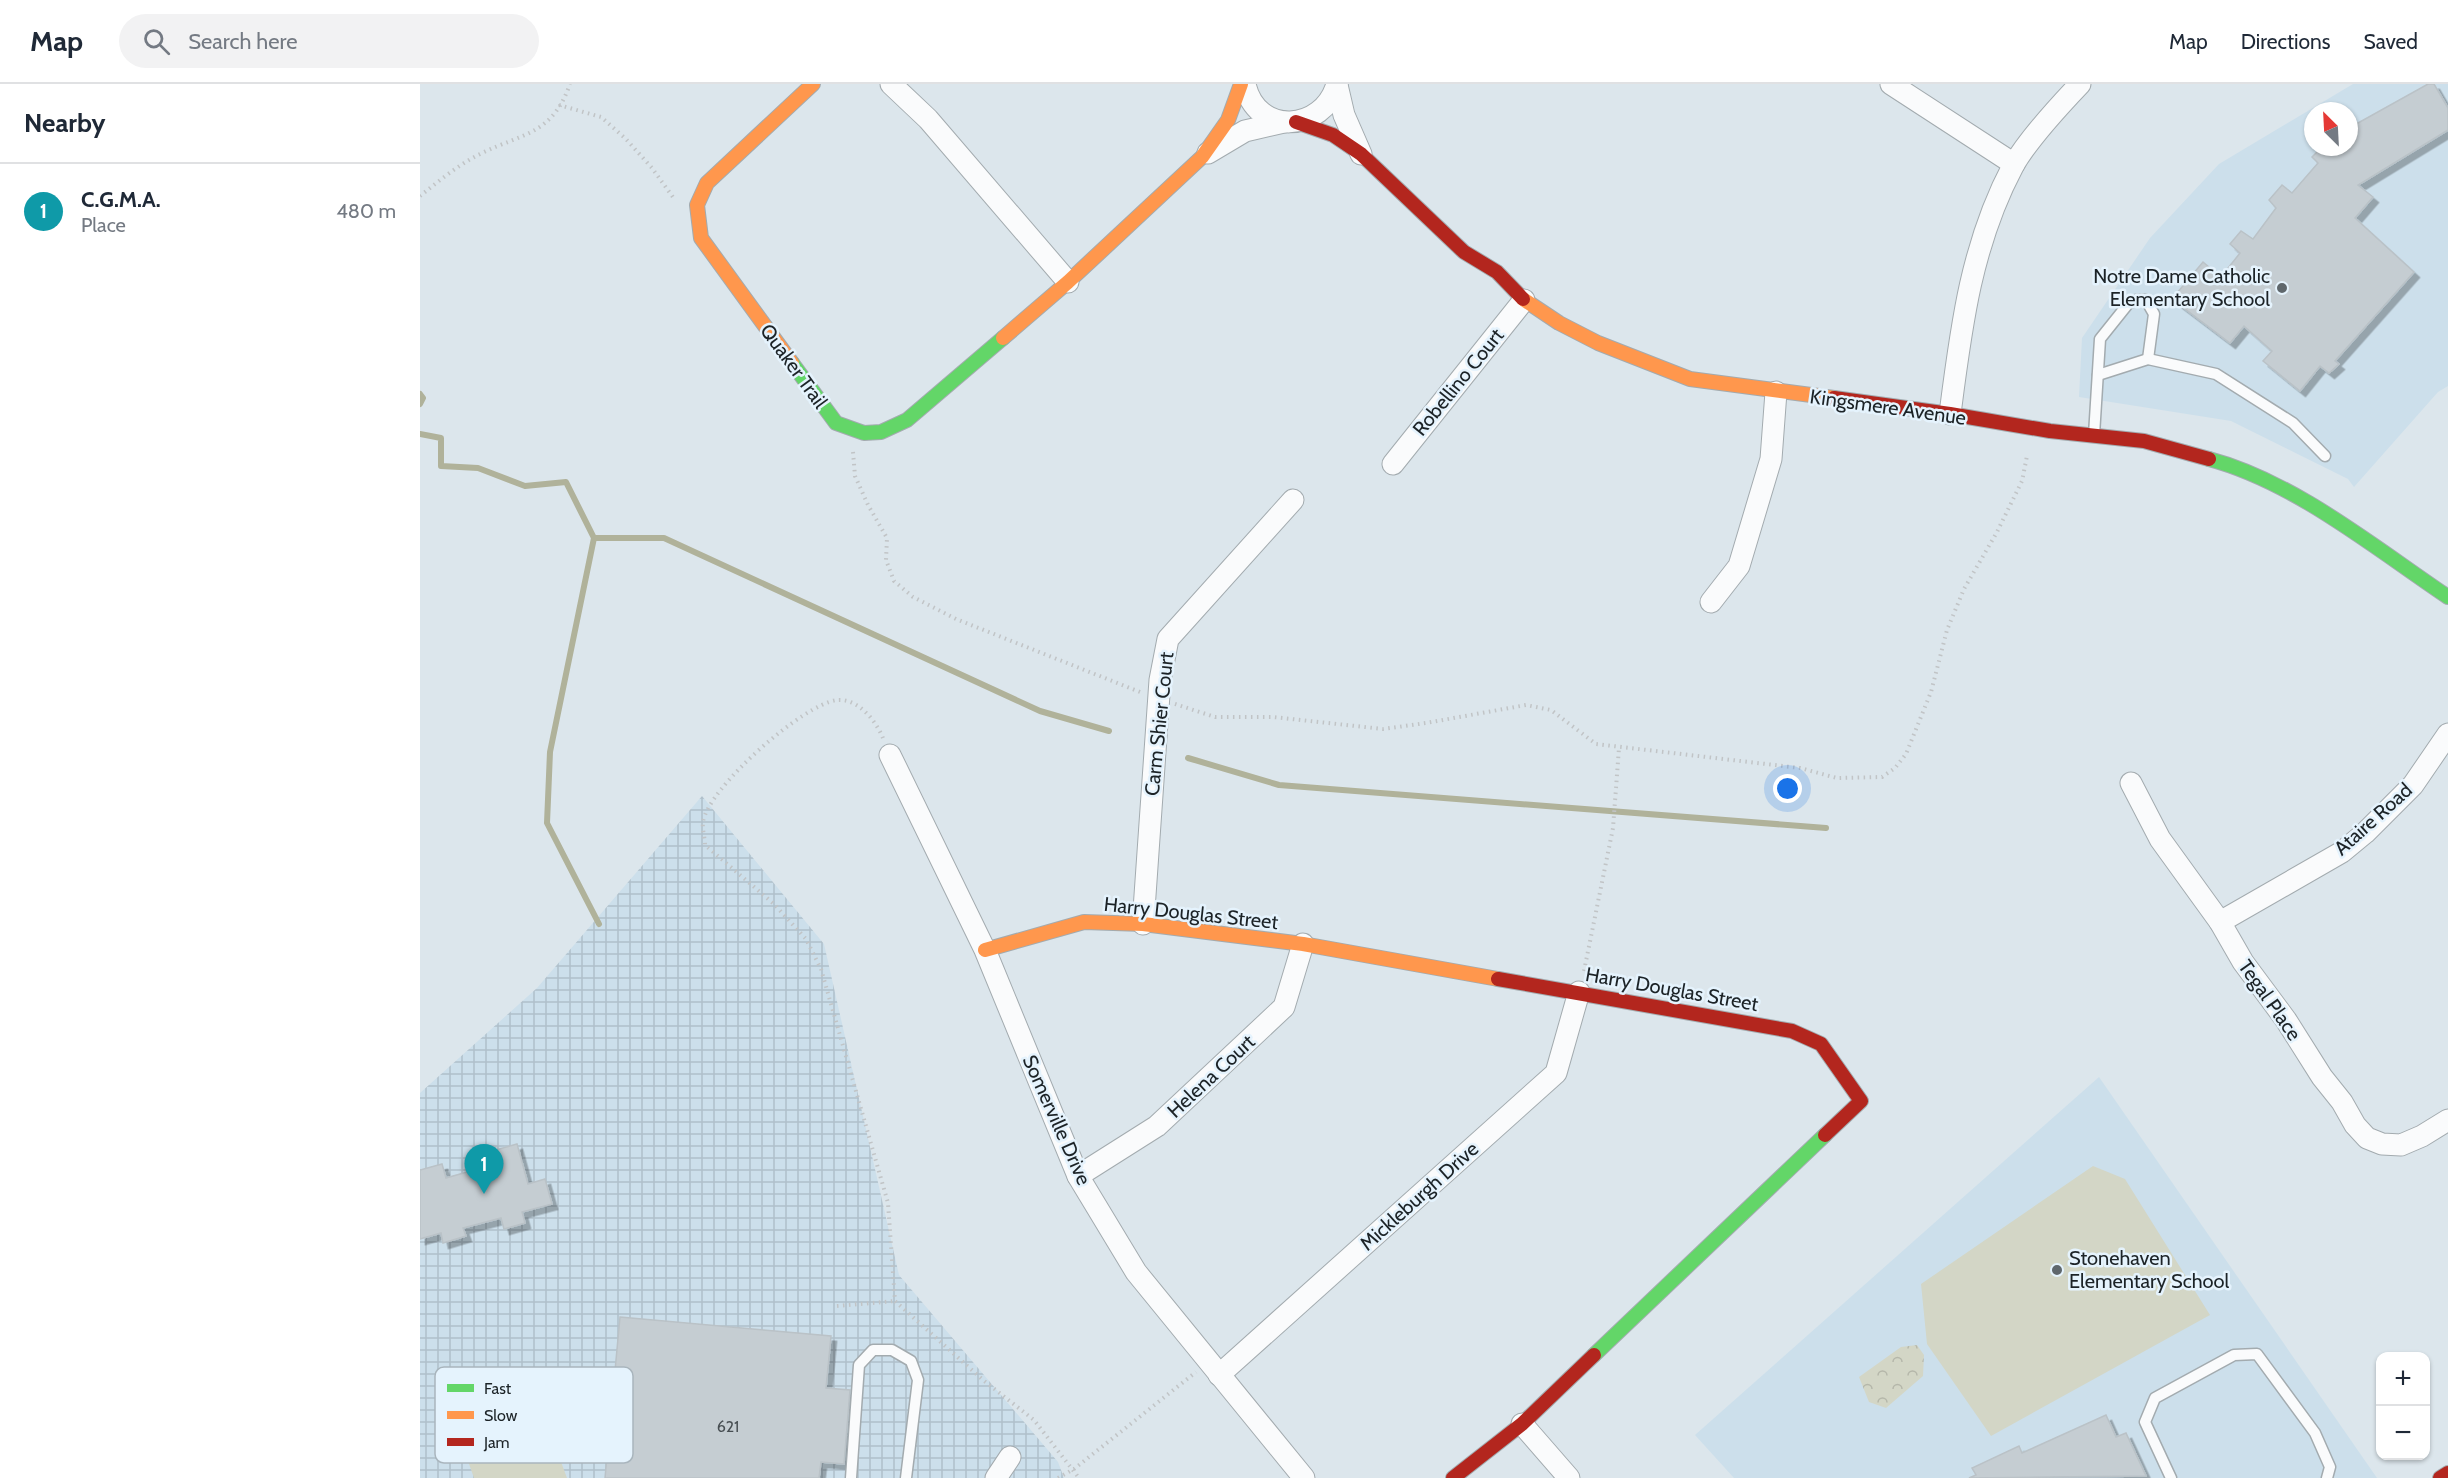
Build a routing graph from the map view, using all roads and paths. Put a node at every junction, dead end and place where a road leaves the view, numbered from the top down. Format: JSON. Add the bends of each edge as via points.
{"nodes":[{"id":1,"x":570,"y":84,"type":"edge"},
{"id":2,"x":813,"y":84,"type":"edge"},
{"id":3,"x":891,"y":84,"type":"edge"},
{"id":4,"x":1243,"y":84,"type":"edge"},
{"id":5,"x":1337,"y":84,"type":"edge"},
{"id":6,"x":1891,"y":84,"type":"edge"},
{"id":7,"x":2080,"y":84,"type":"edge"},
{"id":8,"x":559,"y":105,"type":"junction"},
{"id":9,"x":1290,"y":122,"type":"junction"},
{"id":10,"x":1361,"y":154,"type":"junction"},
{"id":11,"x":1202,"y":157,"type":"junction"},
{"id":12,"x":2014,"y":164,"type":"junction"},
{"id":13,"x":420,"y":196,"type":"edge"},
{"id":14,"x":697,"y":205,"type":"junction"},
{"id":15,"x":1068,"y":282,"type":"junction"},
{"id":16,"x":1524,"y":300,"type":"junction"},
{"id":17,"x":2148,"y":359,"type":"junction"},
{"id":18,"x":2098,"y":375,"type":"junction"},
{"id":19,"x":1776,"y":392,"type":"junction"},
{"id":20,"x":1950,"y":414,"type":"junction"},
{"id":21,"x":852,"y":430,"type":"junction"},
{"id":22,"x":2094,"y":436,"type":"junction"},
{"id":23,"x":2027,"y":456,"type":"dead end"},
{"id":24,"x":2325,"y":456,"type":"dead end"},
{"id":25,"x":1393,"y":464,"type":"dead end"},
{"id":26,"x":1293,"y":500,"type":"dead end"},
{"id":27,"x":2448,"y":597,"type":"edge"},
{"id":28,"x":1711,"y":602,"type":"dead end"},
{"id":29,"x":1158,"y":699,"type":"junction"},
{"id":30,"x":2448,"y":734,"type":"edge"},
{"id":31,"x":1619,"y":748,"type":"junction"},
{"id":32,"x":890,"y":755,"type":"joint"},
{"id":33,"x":2131,"y":783,"type":"dead end"},
{"id":34,"x":2220,"y":922,"type":"junction"},
{"id":35,"x":1143,"y":924,"type":"junction"},
{"id":36,"x":1303,"y":944,"type":"junction"},
{"id":37,"x":985,"y":950,"type":"junction"},
{"id":38,"x":1579,"y":992,"type":"junction"},
{"id":39,"x":2448,"y":1120,"type":"edge"},
{"id":40,"x":1078,"y":1176,"type":"junction"},
{"id":41,"x":895,"y":1301,"type":"junction"},
{"id":42,"x":837,"y":1306,"type":"dead end"},
{"id":43,"x":1214,"y":1369,"type":"junction"},
{"id":44,"x":1522,"y":1424,"type":"junction"},
{"id":45,"x":1010,"y":1457,"type":"dead end"},
{"id":46,"x":1074,"y":1469,"type":"junction"},
{"id":47,"x":2448,"y":1473,"type":"edge"},
{"id":48,"x":852,"y":1478,"type":"edge"},
{"id":49,"x":906,"y":1478,"type":"edge"},
{"id":50,"x":996,"y":1478,"type":"edge"},
{"id":51,"x":1058,"y":1478,"type":"edge"},
{"id":52,"x":1079,"y":1478,"type":"edge"},
{"id":53,"x":1304,"y":1478,"type":"edge"},
{"id":54,"x":1453,"y":1478,"type":"edge"},
{"id":55,"x":1569,"y":1478,"type":"edge"},
{"id":56,"x":2171,"y":1478,"type":"edge"},
{"id":57,"x":2327,"y":1478,"type":"edge"},
{"id":58,"x":2440,"y":1478,"type":"edge"}],
"edges":[{"from":1,"to":8,"type":"path"},
{"from":2,"to":14,"type":"street","via":[[707,183]]},
{"from":3,"to":15,"type":"street","via":[[928,119]]},
{"from":4,"to":9,"type":"street","via":[[1258,109],[1272,118]]},
{"from":4,"to":11,"type":"street","name":"Quaker Trail","via":[[1228,120]]},
{"from":5,"to":9,"type":"street","name":"Quaker Trail","via":[[1333,96],[1313,117]]},
{"from":5,"to":10,"type":"street","name":"Kingsmere Avenue","via":[[1344,115]]},
{"from":6,"to":12,"type":"street"},
{"from":7,"to":12,"type":"street"},
{"from":8,"to":13,"type":"path","via":[[547,123],[521,139],[481,153]]},
{"from":8,"to":14,"type":"path","via":[[601,117],[652,168],[675,200]]},
{"from":9,"to":10,"type":"street","name":"Kingsmere Avenue","via":[[1333,135]]},
{"from":9,"to":11,"type":"street","name":"Quaker Trail","via":[[1245,131]]},
{"from":10,"to":16,"type":"street","name":"Kingsmere Avenue","via":[[1464,252],[1497,272]]},
{"from":11,"to":15,"type":"street","name":"Quaker Trail"},
{"from":12,"to":20,"type":"street","via":[[1973,265],[1960,329]]},
{"from":14,"to":21,"type":"street","name":"Quaker Trail","via":[[701,238],[836,423]]},
{"from":15,"to":21,"type":"street","name":"Quaker Trail","via":[[894,429],[883,434]]},
{"from":16,"to":19,"type":"street","name":"Kingsmere Avenue","via":[[1598,343],[1690,379]]},
{"from":16,"to":25,"type":"street","name":"Robellino Court"},
{"from":17,"to":18,"type":"lane"},
{"from":17,"to":18,"type":"lane","via":[[2154,314],[2146,300],[2136,300],[2128,304],[2100,339]]},
{"from":17,"to":24,"type":"lane","via":[[2216,374],[2293,423]]},
{"from":18,"to":22,"type":"lane"},
{"from":19,"to":20,"type":"street","name":"Kingsmere Avenue"},
{"from":19,"to":28,"type":"street","via":[[1771,459],[1738,566]]},
{"from":20,"to":22,"type":"street","name":"Kingsmere Avenue"},
{"from":21,"to":29,"type":"path","via":[[855,476],[887,538],[886,560],[894,581],[913,597],[956,619]]},
{"from":22,"to":27,"type":"street","name":"Kingsmere Avenue","via":[[2144,441],[2254,475],[2301,498]]},
{"from":23,"to":31,"type":"path","via":[[2022,481],[1947,630],[1931,692],[1906,754],[1895,768],[1882,777],[1837,778],[1800,768]]},
{"from":26,"to":29,"type":"street","name":"Carm Shier Court","via":[[1168,639]]},
{"from":29,"to":31,"type":"path","via":[[1215,717],[1273,717],[1383,729],[1526,705],[1551,710],[1596,744]]},
{"from":29,"to":35,"type":"street","name":"Carm Shier Court"},
{"from":30,"to":34,"type":"street","name":"Ataire Road","via":[[2413,785],[2342,852]]},
{"from":31,"to":38,"type":"path","via":[[1613,828]]},
{"from":32,"to":37,"type":"street","name":"Somerville Drive"},
{"from":32,"to":41,"type":"path","via":[[878,724],[854,703],[837,700],[809,711],[780,731],[723,786],[703,821],[705,845],[774,904],[806,939],[821,969],[888,1203]]},
{"from":33,"to":34,"type":"street","name":"Tegal Place","via":[[2160,839]]},
{"from":34,"to":39,"type":"street","name":"Tegal Place","via":[[2243,962],[2367,1138],[2401,1145]]},
{"from":35,"to":36,"type":"street","name":"Harry Douglas Street"},
{"from":35,"to":37,"type":"street","name":"Harry Douglas Street","via":[[1084,922]]},
{"from":36,"to":38,"type":"street","name":"Harry Douglas Street"},
{"from":36,"to":40,"type":"street","name":"Helena Court","via":[[1284,1007],[1157,1126]]},
{"from":37,"to":40,"type":"street","name":"Somerville Drive"},
{"from":38,"to":43,"type":"street","name":"Mickleburgh Drive","via":[[1556,1073]]},
{"from":38,"to":44,"type":"street","name":"Harry Douglas Street","via":[[1792,1031],[1821,1044],[1861,1101]]},
{"from":40,"to":43,"type":"street","name":"Somerville Drive","via":[[1136,1272]]},
{"from":41,"to":42,"type":"path"},
{"from":41,"to":46,"type":"path","via":[[1034,1420]]},
{"from":43,"to":46,"type":"path"},
{"from":43,"to":53,"type":"street","name":"Somerville Drive"},
{"from":44,"to":54,"type":"street"},
{"from":44,"to":55,"type":"street"},
{"from":45,"to":50,"type":"street"},
{"from":46,"to":51,"type":"path"},
{"from":46,"to":52,"type":"path"},
{"from":47,"to":58,"type":"street"},
{"from":48,"to":49,"type":"lane","via":[[859,1365],[873,1350],[892,1350],[911,1361],[918,1380]]},
{"from":56,"to":57,"type":"lane","via":[[2145,1422],[2155,1398],[2234,1355],[2257,1354],[2315,1433],[2330,1467]]}]}
